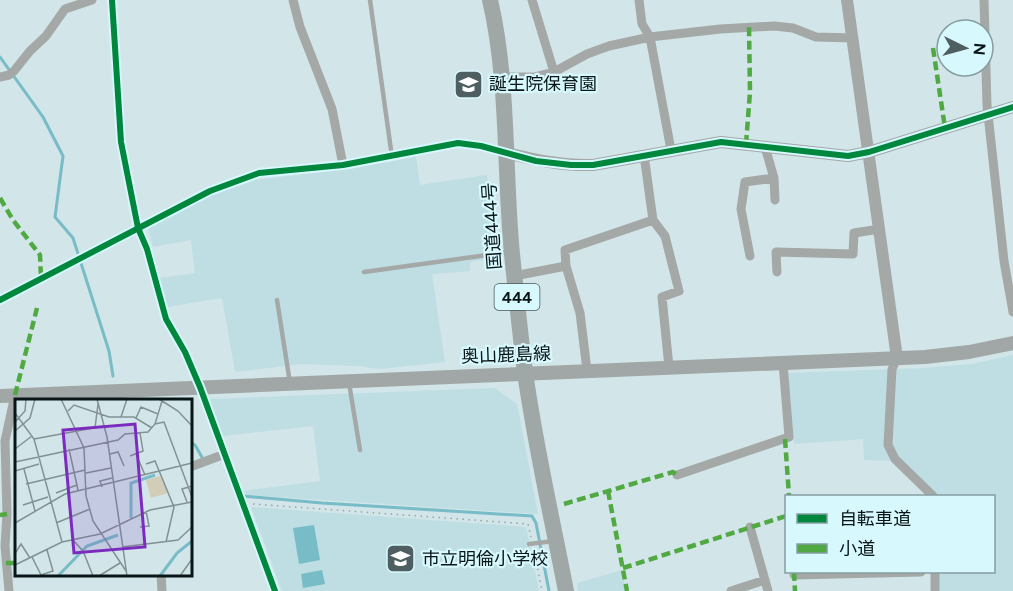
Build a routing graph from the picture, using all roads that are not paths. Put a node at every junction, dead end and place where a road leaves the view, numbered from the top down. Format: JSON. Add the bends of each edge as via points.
{"nodes":[{"id":1,"x":92,"y":0,"type":"edge"},
{"id":2,"x":112,"y":0,"type":"edge"},
{"id":3,"x":293,"y":0,"type":"edge"},
{"id":4,"x":370,"y":0,"type":"edge"},
{"id":5,"x":490,"y":0,"type":"edge"},
{"id":6,"x":532,"y":0,"type":"edge"},
{"id":7,"x":639,"y":0,"type":"edge"},
{"id":8,"x":847,"y":0,"type":"edge"},
{"id":9,"x":984,"y":0,"type":"edge"},
{"id":10,"x":650,"y":37,"type":"junction"},
{"id":11,"x":853,"y":38,"type":"junction"},
{"id":12,"x":554,"y":72,"type":"junction"},
{"id":13,"x":8,"y":74,"type":"edge"},
{"id":14,"x":501,"y":77,"type":"junction"},
{"id":15,"x":1013,"y":107,"type":"edge"},
{"id":16,"x":989,"y":114,"type":"junction"},
{"id":17,"x":765,"y":147,"type":"junction"},
{"id":18,"x":671,"y":150,"type":"junction"},
{"id":19,"x":869,"y":152,"type":"junction"},
{"id":20,"x":507,"y":153,"type":"junction"},
{"id":21,"x":644,"y":155,"type":"junction"},
{"id":22,"x":392,"y":157,"type":"junction"},
{"id":23,"x":343,"y":165,"type":"junction"},
{"id":24,"x":774,"y":178,"type":"junction"},
{"id":25,"x":775,"y":200,"type":"dead end"},
{"id":26,"x":653,"y":220,"type":"junction"},
{"id":27,"x":138,"y":228,"type":"junction"},
{"id":28,"x":880,"y":230,"type":"junction"},
{"id":29,"x":512,"y":252,"type":"junction"},
{"id":30,"x":750,"y":256,"type":"dead end"},
{"id":31,"x":1008,"y":261,"type":"edge"},
{"id":32,"x":566,"y":266,"type":"junction"},
{"id":33,"x":364,"y":272,"type":"dead end"},
{"id":34,"x":777,"y":272,"type":"dead end"},
{"id":35,"x":514,"y":276,"type":"junction"},
{"id":36,"x":0,"y":300,"type":"edge"},
{"id":37,"x":277,"y":300,"type":"dead end"},
{"id":38,"x":1013,"y":312,"type":"edge"},
{"id":39,"x":1013,"y":343,"type":"edge"},
{"id":40,"x":897,"y":358,"type":"junction"},
{"id":41,"x":783,"y":363,"type":"junction"},
{"id":42,"x":669,"y":367,"type":"junction"},
{"id":43,"x":587,"y":370,"type":"junction"},
{"id":44,"x":525,"y":373,"type":"junction"},
{"id":45,"x":349,"y":380,"type":"junction"},
{"id":46,"x":290,"y":383,"type":"junction"},
{"id":47,"x":200,"y":387,"type":"junction"},
{"id":48,"x":15,"y":395,"type":"junction"},
{"id":49,"x":0,"y":396,"type":"edge"},
{"id":50,"x":360,"y":450,"type":"dead end"},
{"id":51,"x":225,"y":454,"type":"junction"},
{"id":52,"x":192,"y":466,"type":"edge"},
{"id":53,"x":678,"y":475,"type":"dead end"},
{"id":54,"x":932,"y":495,"type":"edge"},
{"id":55,"x":750,"y":527,"type":"dead end"},
{"id":56,"x":551,"y":541,"type":"junction"},
{"id":57,"x":532,"y":544,"type":"road end"},
{"id":58,"x":879,"y":573,"type":"edge"},
{"id":59,"x":935,"y":573,"type":"edge"},
{"id":60,"x":794,"y":575,"type":"dead end"},
{"id":61,"x":161,"y":576,"type":"edge"},
{"id":62,"x":765,"y":580,"type":"junction"},
{"id":63,"x":9,"y":591,"type":"edge"},
{"id":64,"x":162,"y":591,"type":"edge"},
{"id":65,"x":274,"y":591,"type":"edge"},
{"id":66,"x":566,"y":591,"type":"edge"},
{"id":67,"x":731,"y":591,"type":"edge"},
{"id":68,"x":768,"y":591,"type":"edge"},
{"id":69,"x":935,"y":591,"type":"edge"}],
"edges":[{"from":1,"to":13,"type":"street","via":[[65,9],[46,36]]},
{"from":2,"to":27,"type":"street","via":[[121,142]]},
{"from":3,"to":23,"type":"street","via":[[332,109]]},
{"from":4,"to":22,"type":"lane"},
{"from":5,"to":14,"type":"highway","name":"国道444号","number":"444"},
{"from":6,"to":12,"type":"street"},
{"from":7,"to":10,"type":"street","via":[[642,24]]},
{"from":8,"to":11,"type":"street"},
{"from":9,"to":16,"type":"street"},
{"from":10,"to":11,"type":"street","via":[[774,26],[816,37]]},
{"from":10,"to":12,"type":"street","via":[[587,54]]},
{"from":10,"to":18,"type":"street"},
{"from":11,"to":19,"type":"street"},
{"from":12,"to":14,"type":"street","via":[[534,77]]},
{"from":14,"to":20,"type":"highway","name":"国道444号","number":"444"},
{"from":15,"to":16,"type":"street"},
{"from":16,"to":19,"type":"street"},
{"from":16,"to":31,"type":"street"},
{"from":17,"to":18,"type":"street","via":[[721,142]]},
{"from":17,"to":19,"type":"street","via":[[848,156]]},
{"from":17,"to":24,"type":"street"},
{"from":18,"to":21,"type":"street"},
{"from":19,"to":28,"type":"street"},
{"from":20,"to":21,"type":"street","via":[[571,165]]},
{"from":20,"to":22,"type":"street","via":[[458,143]]},
{"from":20,"to":29,"type":"highway","name":"国道444号","number":"444"},
{"from":21,"to":26,"type":"street"},
{"from":22,"to":23,"type":"street"},
{"from":23,"to":27,"type":"street","via":[[246,177]]},
{"from":24,"to":25,"type":"street"},
{"from":24,"to":30,"type":"street","via":[[745,182],[741,209]]},
{"from":26,"to":32,"type":"street","via":[[565,250]]},
{"from":26,"to":42,"type":"street","via":[[665,236],[679,291],[662,297]]},
{"from":27,"to":36,"type":"street"},
{"from":27,"to":47,"type":"street","via":[[166,319]]},
{"from":28,"to":34,"type":"street","via":[[854,233],[853,254],[776,252]]},
{"from":28,"to":40,"type":"street"},
{"from":29,"to":33,"type":"lane"},
{"from":29,"to":35,"type":"highway","name":"国道444号","number":"444"},
{"from":31,"to":38,"type":"street"},
{"from":32,"to":35,"type":"street"},
{"from":32,"to":43,"type":"street","via":[[580,314]]},
{"from":35,"to":44,"type":"highway","name":"国道444号","number":"444"},
{"from":37,"to":46,"type":"lane"},
{"from":39,"to":40,"type":"main road","name":"奥山鹿島線","via":[[969,352]]},
{"from":40,"to":41,"type":"main road","name":"奥山鹿島線"},
{"from":40,"to":54,"type":"street","via":[[892,369],[888,445],[895,459]]},
{"from":41,"to":42,"type":"main road","name":"奥山鹿島線"},
{"from":41,"to":53,"type":"street","via":[[789,437]]},
{"from":42,"to":43,"type":"main road","name":"奥山鹿島線"},
{"from":43,"to":44,"type":"main road","name":"奥山鹿島線"},
{"from":44,"to":45,"type":"main road","name":"奥山鹿島線"},
{"from":44,"to":56,"type":"highway","name":"国道444号","number":"444"},
{"from":45,"to":46,"type":"main road","name":"奥山鹿島線"},
{"from":45,"to":50,"type":"lane"},
{"from":46,"to":47,"type":"main road","name":"奥山鹿島線"},
{"from":47,"to":48,"type":"main road","name":"奥山鹿島線"},
{"from":47,"to":51,"type":"street"},
{"from":48,"to":49,"type":"main road","name":"奥山鹿島線"},
{"from":48,"to":63,"type":"street","via":[[4,441]]},
{"from":51,"to":52,"type":"street"},
{"from":51,"to":65,"type":"street"},
{"from":55,"to":62,"type":"street"},
{"from":56,"to":57,"type":"lane"},
{"from":56,"to":66,"type":"highway","name":"国道444号","number":"444"},
{"from":58,"to":60,"type":"street"},
{"from":59,"to":69,"type":"street"},
{"from":61,"to":64,"type":"street"},
{"from":62,"to":67,"type":"street"},
{"from":62,"to":68,"type":"street"}]}
